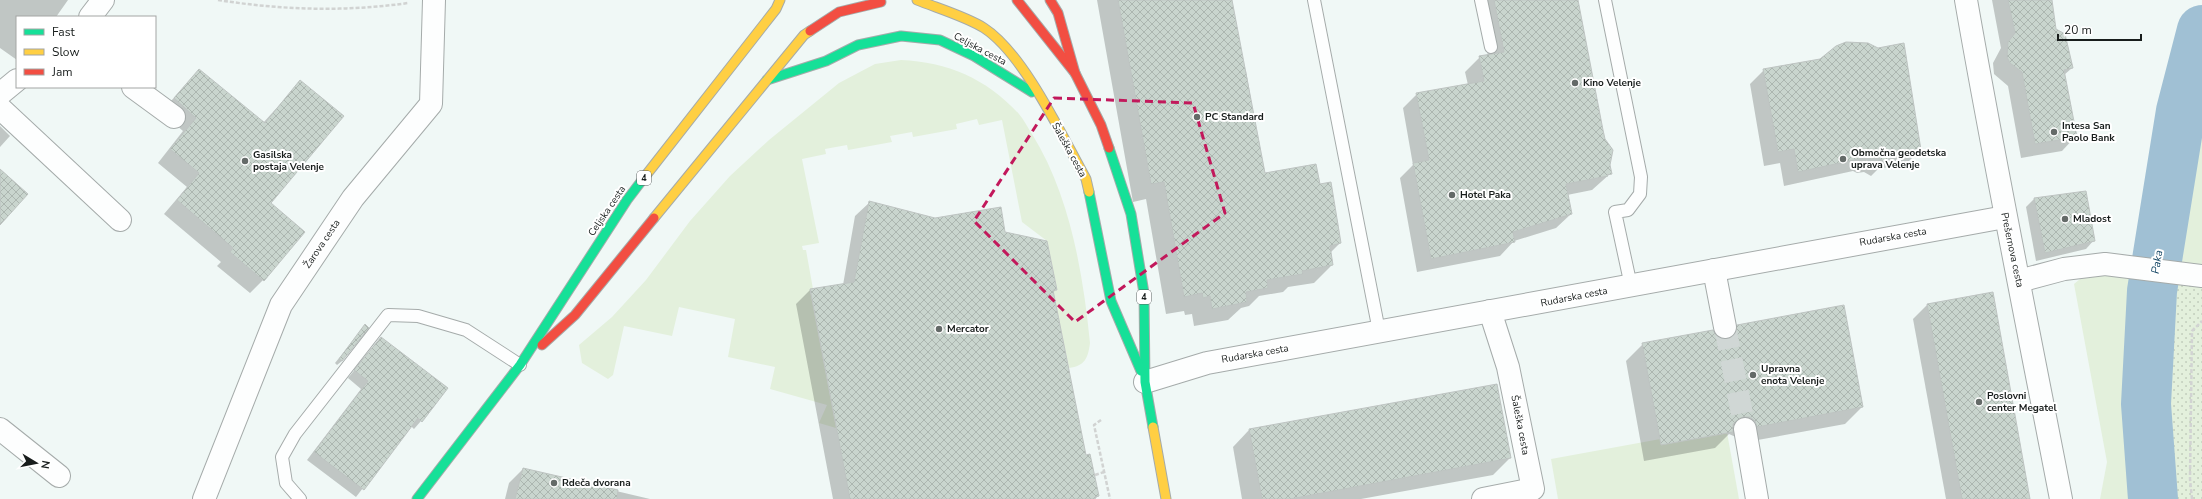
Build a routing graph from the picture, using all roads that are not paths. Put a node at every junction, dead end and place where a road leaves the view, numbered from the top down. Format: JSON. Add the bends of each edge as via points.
{"nodes":[{"id":1,"x":103,"y":0,"type":"edge"},
{"id":2,"x":434,"y":0,"type":"edge"},
{"id":3,"x":780,"y":0,"type":"edge"},
{"id":4,"x":857,"y":0,"type":"edge"},
{"id":5,"x":893,"y":0,"type":"edge"},
{"id":6,"x":917,"y":0,"type":"edge"},
{"id":7,"x":1017,"y":0,"type":"edge"},
{"id":8,"x":1050,"y":0,"type":"edge"},
{"id":9,"x":1314,"y":0,"type":"edge"},
{"id":10,"x":1481,"y":0,"type":"edge"},
{"id":11,"x":1605,"y":0,"type":"edge"},
{"id":12,"x":1966,"y":0,"type":"edge"},
{"id":13,"x":881,"y":2,"type":"junction"},
{"id":14,"x":91,"y":16,"type":"edge"},
{"id":15,"x":1491,"y":47,"type":"dead end"},
{"id":16,"x":0,"y":72,"type":"edge"},
{"id":17,"x":16,"y":73,"type":"edge"},
{"id":18,"x":1075,"y":73,"type":"junction"},
{"id":19,"x":767,"y":80,"type":"junction"},
{"id":20,"x":16,"y":81,"type":"edge"},
{"id":21,"x":134,"y":88,"type":"edge"},
{"id":22,"x":0,"y":94,"type":"edge"},
{"id":23,"x":1040,"y":97,"type":"junction"},
{"id":24,"x":0,"y":108,"type":"edge"},
{"id":25,"x":174,"y":117,"type":"dead end"},
{"id":26,"x":2005,"y":217,"type":"junction"},
{"id":27,"x":120,"y":220,"type":"dead end"},
{"id":28,"x":1714,"y":270,"type":"junction"},
{"id":29,"x":2202,"y":276,"type":"edge"},
{"id":30,"x":2019,"y":281,"type":"junction"},
{"id":31,"x":1631,"y":286,"type":"junction"},
{"id":32,"x":1490,"y":311,"type":"junction"},
{"id":33,"x":1725,"y":327,"type":"tunnel mouth"},
{"id":34,"x":1379,"y":331,"type":"junction"},
{"id":35,"x":520,"y":365,"type":"junction"},
{"id":36,"x":1145,"y":382,"type":"junction"},
{"id":37,"x":0,"y":429,"type":"edge"},
{"id":38,"x":1744,"y":429,"type":"tunnel mouth"},
{"id":39,"x":58,"y":476,"type":"dead end"},
{"id":40,"x":1534,"y":494,"type":"edge"},
{"id":41,"x":204,"y":499,"type":"edge"},
{"id":42,"x":300,"y":499,"type":"edge"},
{"id":43,"x":417,"y":499,"type":"edge"},
{"id":44,"x":1166,"y":499,"type":"edge"},
{"id":45,"x":1483,"y":499,"type":"edge"},
{"id":46,"x":1757,"y":499,"type":"edge"},
{"id":47,"x":2061,"y":499,"type":"edge"}],
"edges":[{"from":1,"to":14,"type":"street"},
{"from":2,"to":41,"type":"street","name":"Žarova cesta","via":[[431,104],[353,198],[282,305]]},
{"from":3,"to":35,"type":"main road","name":"Celjska cesta","number":"4","via":[[627,200]]},
{"from":4,"to":13,"type":"main road"},
{"from":5,"to":13,"type":"main road"},
{"from":6,"to":23,"type":"main road","name":"Šaleška cesta","via":[[984,28],[1008,48]]},
{"from":7,"to":18,"type":"main road","name":"Šaleška cesta","number":"4"},
{"from":8,"to":18,"type":"main road","via":[[1058,13]]},
{"from":9,"to":34,"type":"lane"},
{"from":10,"to":15,"type":"lane"},
{"from":11,"to":31,"type":"lane","via":[[1641,177],[1640,194],[1628,210],[1615,212]]},
{"from":12,"to":26,"type":"street","name":"Prešernova cesta"},
{"from":13,"to":19,"type":"main road","name":"Celjska cesta","via":[[839,12],[804,35]]},
{"from":16,"to":17,"type":"street"},
{"from":18,"to":36,"type":"main road","name":"Šaleška cesta","number":"4","via":[[1101,125],[1131,214],[1144,293]]},
{"from":19,"to":23,"type":"main road","name":"Celjska cesta","via":[[826,61],[858,45],[901,36],[940,40],[974,56]]},
{"from":19,"to":35,"type":"main road","name":"Celjska cesta","via":[[575,315]]},
{"from":20,"to":22,"type":"street"},
{"from":21,"to":25,"type":"street"},
{"from":23,"to":36,"type":"main road","name":"Šaleška cesta","via":[[1086,180],[1111,301]]},
{"from":24,"to":27,"type":"street"},
{"from":26,"to":28,"type":"street","name":"Rudarska cesta"},
{"from":26,"to":30,"type":"street","name":"Prešernova cesta"},
{"from":28,"to":31,"type":"street","name":"Rudarska cesta"},
{"from":28,"to":33,"type":"street"},
{"from":29,"to":30,"type":"street","via":[[2105,264],[2064,269]]},
{"from":30,"to":47,"type":"street","name":"Prešernova cesta"},
{"from":31,"to":32,"type":"street","name":"Rudarska cesta"},
{"from":32,"to":34,"type":"street","name":"Rudarska cesta"},
{"from":32,"to":40,"type":"street","name":"Šaleška cesta","via":[[1508,367]]},
{"from":34,"to":36,"type":"street","name":"Rudarska cesta","via":[[1207,363]]},
{"from":35,"to":42,"type":"lane","via":[[466,330],[418,316],[388,314],[296,434],[282,457],[286,483]]},
{"from":35,"to":43,"type":"main road","name":"Celjska cesta","number":"4"},
{"from":36,"to":44,"type":"main road","name":"Šaleška cesta","number":"4"},
{"from":37,"to":39,"type":"street"},
{"from":38,"to":46,"type":"street"},
{"from":40,"to":45,"type":"street","name":"Šaleška cesta"}]}
